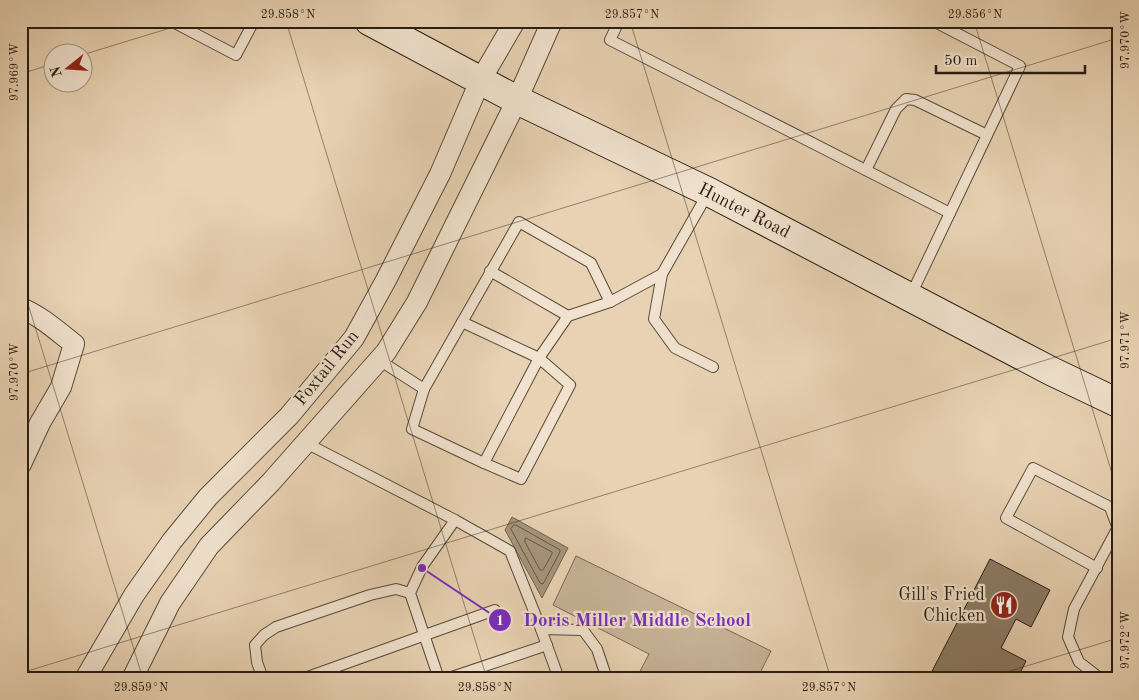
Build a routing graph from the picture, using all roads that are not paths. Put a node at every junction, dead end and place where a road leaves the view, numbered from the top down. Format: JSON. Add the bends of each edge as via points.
{"nodes":[{"id":1,"x":170,"y":21,"type":"edge"},
{"id":2,"x":254,"y":21,"type":"edge"},
{"id":3,"x":369,"y":21,"type":"edge"},
{"id":4,"x":514,"y":21,"type":"edge"},
{"id":5,"x":552,"y":21,"type":"edge"},
{"id":6,"x":619,"y":21,"type":"edge"},
{"id":7,"x":933,"y":21,"type":"edge"},
{"id":8,"x":480,"y":81,"type":"junction"},
{"id":9,"x":518,"y":100,"type":"junction"},
{"id":10,"x":987,"y":135,"type":"junction"},
{"id":11,"x":866,"y":170,"type":"junction"},
{"id":12,"x":709,"y":192,"type":"junction"},
{"id":13,"x":950,"y":212,"type":"junction"},
{"id":14,"x":490,"y":271,"type":"junction"},
{"id":15,"x":662,"y":274,"type":"junction"},
{"id":16,"x":910,"y":297,"type":"junction"},
{"id":17,"x":610,"y":302,"type":"junction"},
{"id":18,"x":21,"y":308,"type":"edge"},
{"id":19,"x":568,"y":316,"type":"junction"},
{"id":20,"x":462,"y":322,"type":"junction"},
{"id":21,"x":539,"y":358,"type":"junction"},
{"id":22,"x":379,"y":360,"type":"junction"},
{"id":23,"x":713,"y":367,"type":"dead end"},
{"id":24,"x":424,"y":389,"type":"junction"},
{"id":25,"x":1118,"y":403,"type":"edge"},
{"id":26,"x":279,"y":426,"type":"junction"},
{"id":27,"x":306,"y":443,"type":"junction"},
{"id":28,"x":21,"y":464,"type":"edge"},
{"id":29,"x":484,"y":464,"type":"junction"},
{"id":30,"x":455,"y":520,"type":"junction"},
{"id":31,"x":1118,"y":528,"type":"edge"},
{"id":32,"x":1096,"y":568,"type":"junction"},
{"id":33,"x":410,"y":594,"type":"junction"},
{"id":34,"x":495,"y":610,"type":"dead end"},
{"id":35,"x":541,"y":629,"type":"junction"},
{"id":36,"x":424,"y":636,"type":"junction"},
{"id":37,"x":547,"y":645,"type":"junction"},
{"id":38,"x":85,"y":679,"type":"edge"},
{"id":39,"x":132,"y":679,"type":"edge"},
{"id":40,"x":263,"y":679,"type":"edge"},
{"id":41,"x":302,"y":679,"type":"edge"},
{"id":42,"x":439,"y":679,"type":"edge"},
{"id":43,"x":446,"y":679,"type":"edge"},
{"id":44,"x":559,"y":679,"type":"edge"},
{"id":45,"x":607,"y":679,"type":"edge"},
{"id":46,"x":1101,"y":679,"type":"edge"}],
"edges":[{"from":1,"to":2,"type":"lane","via":[[236,55]]},
{"from":3,"to":8,"type":"main road","name":"Hunter Road"},
{"from":4,"to":8,"type":"street","name":"Foxtail Run"},
{"from":5,"to":9,"type":"street","name":"Foxtail Run"},
{"from":6,"to":11,"type":"lane","via":[[610,40]]},
{"from":7,"to":10,"type":"lane","via":[[1020,66]]},
{"from":8,"to":9,"type":"main road","name":"Hunter Road"},
{"from":8,"to":26,"type":"street","name":"Foxtail Run","via":[[440,174],[354,338]]},
{"from":9,"to":12,"type":"main road","name":"Hunter Road"},
{"from":9,"to":22,"type":"street","name":"Foxtail Run","via":[[417,302]]},
{"from":10,"to":11,"type":"lane","via":[[915,100],[906,99],[896,109]]},
{"from":10,"to":13,"type":"lane"},
{"from":11,"to":13,"type":"lane"},
{"from":12,"to":15,"type":"lane"},
{"from":12,"to":16,"type":"main road","name":"Hunter Road"},
{"from":13,"to":16,"type":"lane"},
{"from":14,"to":17,"type":"lane","via":[[519,222],[591,263]]},
{"from":14,"to":19,"type":"lane"},
{"from":14,"to":20,"type":"lane"},
{"from":15,"to":17,"type":"lane"},
{"from":15,"to":23,"type":"lane","via":[[654,319],[675,348]]},
{"from":16,"to":25,"type":"main road","name":"Hunter Road"},
{"from":17,"to":19,"type":"lane"},
{"from":18,"to":28,"type":"street","via":[[48,323],[74,344],[61,387]]},
{"from":19,"to":21,"type":"lane"},
{"from":20,"to":21,"type":"lane"},
{"from":20,"to":24,"type":"lane"},
{"from":21,"to":29,"type":"lane"},
{"from":21,"to":29,"type":"lane","via":[[570,385],[521,479]]},
{"from":22,"to":24,"type":"lane"},
{"from":22,"to":27,"type":"street","name":"Foxtail Run"},
{"from":24,"to":29,"type":"lane","via":[[412,429]]},
{"from":26,"to":27,"type":"street"},
{"from":26,"to":38,"type":"street","name":"Foxtail Run","via":[[208,496],[172,541],[134,595]]},
{"from":27,"to":30,"type":"lane"},
{"from":27,"to":39,"type":"street","name":"Foxtail Run","via":[[209,546],[170,603]]},
{"from":30,"to":33,"type":"lane","via":[[422,567]]},
{"from":30,"to":35,"type":"lane","via":[[510,550]]},
{"from":31,"to":32,"type":"lane"},
{"from":31,"to":32,"type":"lane","via":[[1110,507],[1033,468],[1006,518]]},
{"from":32,"to":46,"type":"lane","via":[[1074,610],[1068,637],[1079,662]]},
{"from":33,"to":36,"type":"lane"},
{"from":33,"to":40,"type":"lane","via":[[396,589],[370,595],[276,627],[255,645]]},
{"from":34,"to":36,"type":"lane"},
{"from":35,"to":37,"type":"lane"},
{"from":35,"to":45,"type":"lane","via":[[583,630],[597,649]]},
{"from":36,"to":41,"type":"lane"},
{"from":36,"to":42,"type":"lane"},
{"from":37,"to":43,"type":"lane"},
{"from":37,"to":44,"type":"lane"}]}
